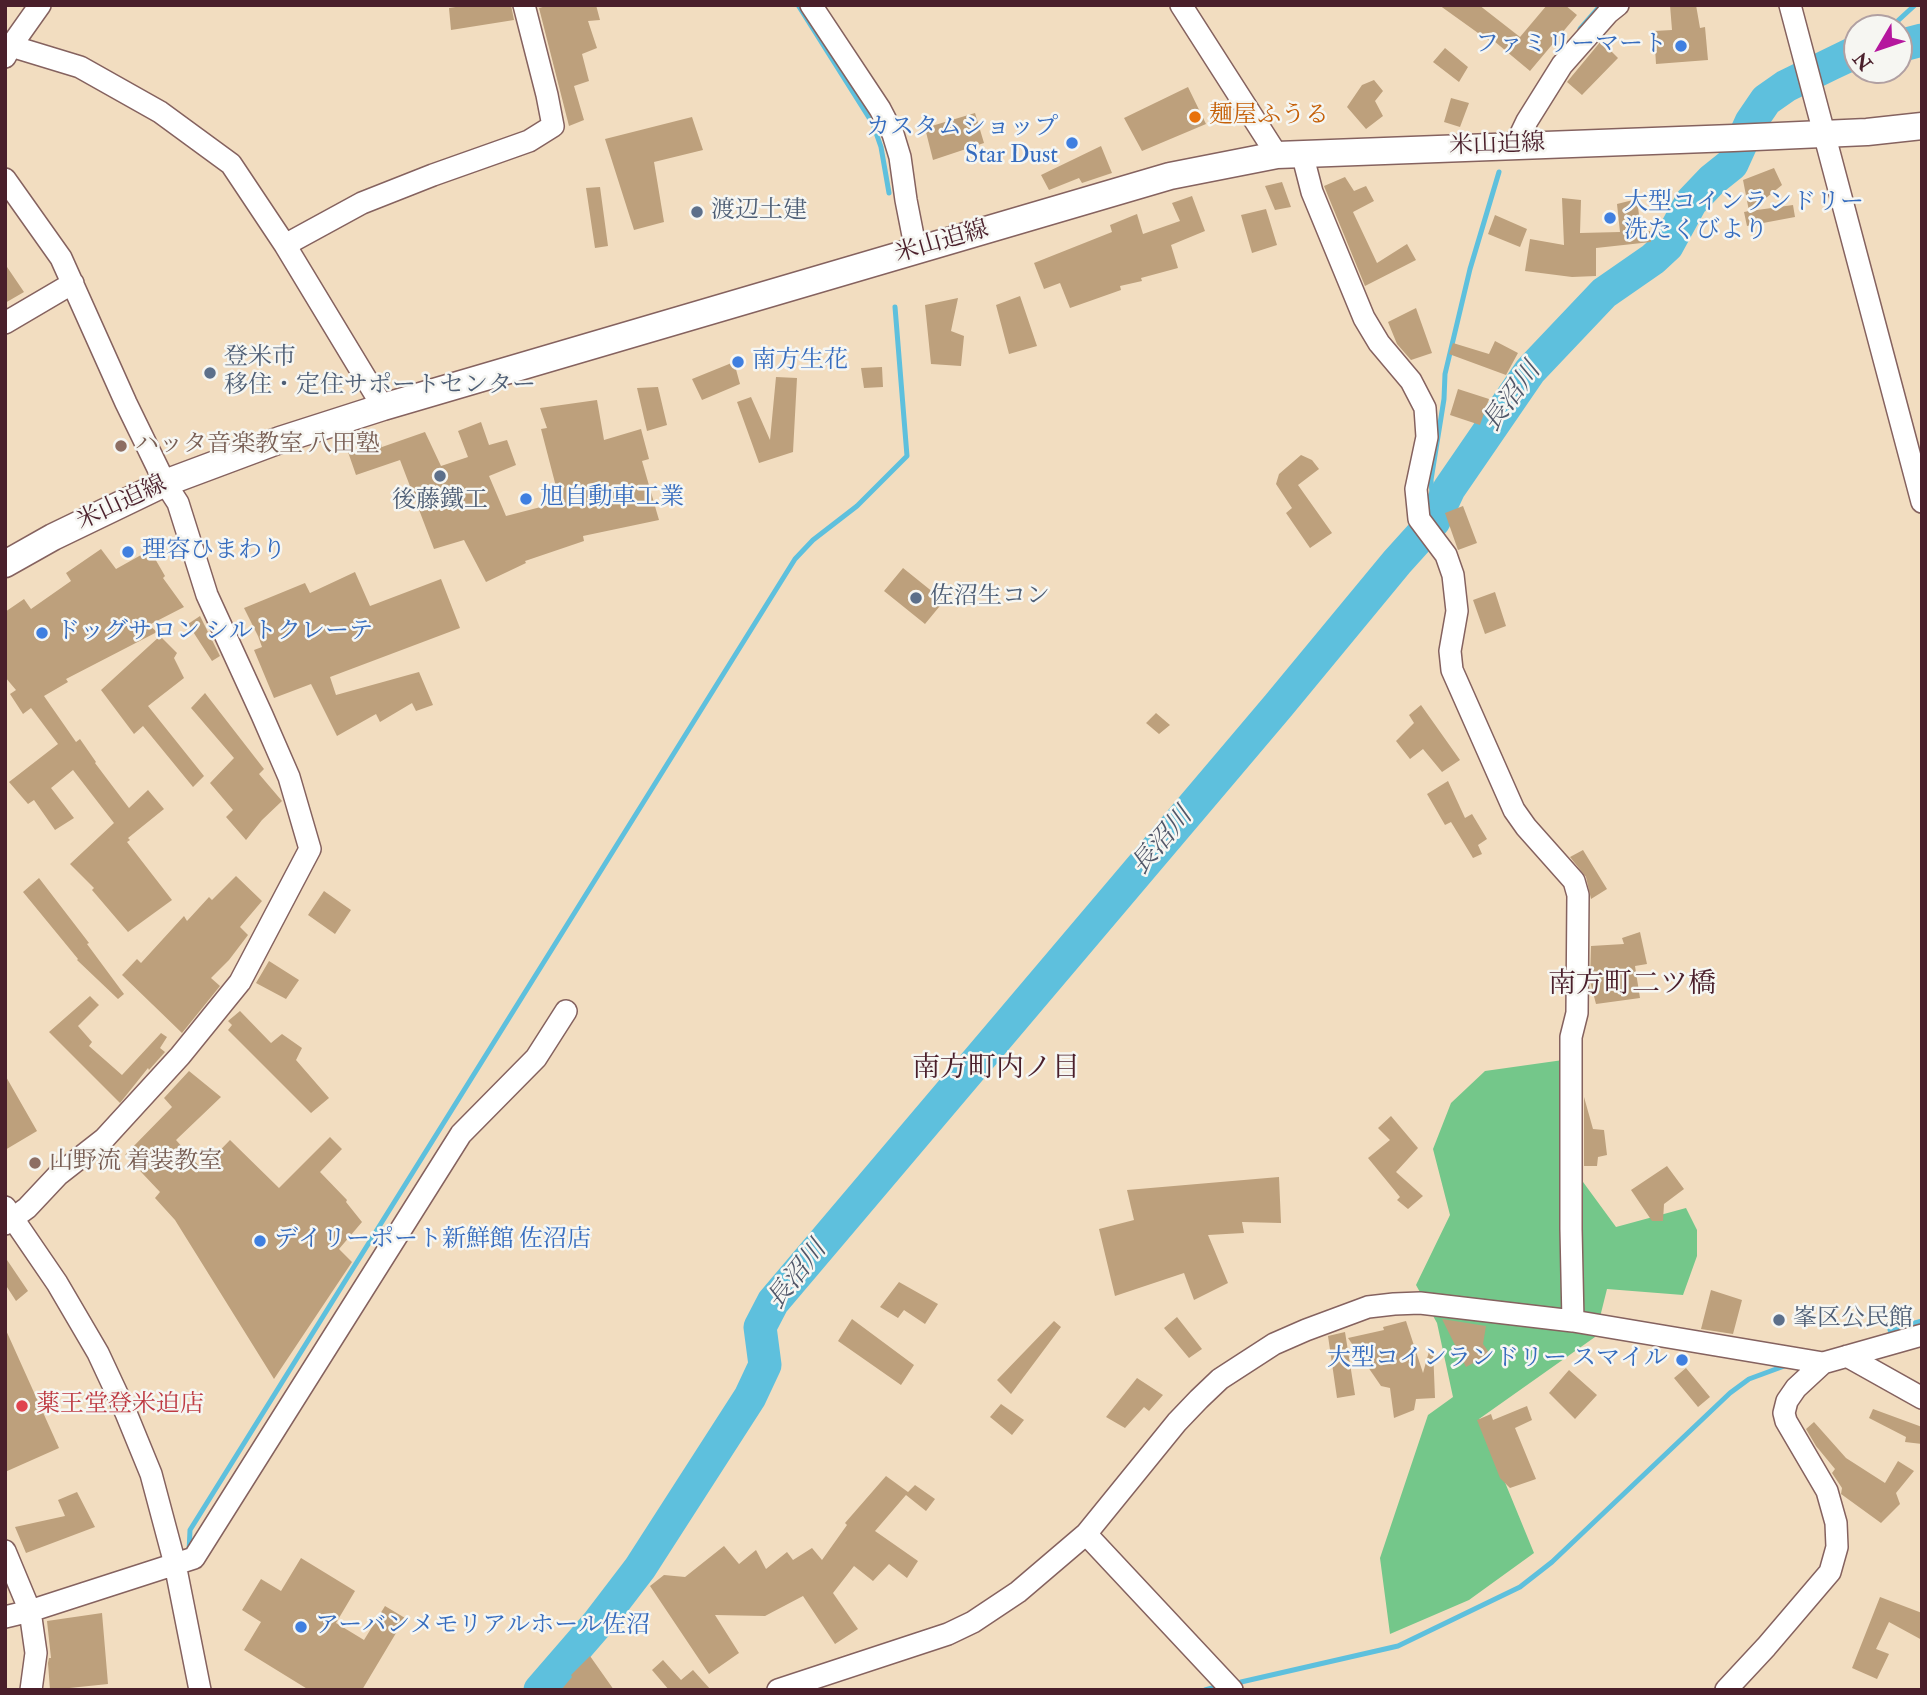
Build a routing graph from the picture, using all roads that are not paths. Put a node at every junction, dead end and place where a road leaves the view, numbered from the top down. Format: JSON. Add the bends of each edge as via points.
{"nodes":[{"id":1,"x":40,"y":5,"type":"edge"},
{"id":2,"x":524,"y":5,"type":"edge"},
{"id":3,"x":811,"y":5,"type":"edge"},
{"id":4,"x":1181,"y":5,"type":"edge"},
{"id":5,"x":1618,"y":5,"type":"edge"},
{"id":6,"x":1790,"y":5,"type":"edge"},
{"id":7,"x":8,"y":52,"type":"edge"},
{"id":8,"x":1922,"y":126,"type":"edge"},
{"id":9,"x":1826,"y":134,"type":"junction"},
{"id":10,"x":1516,"y":146,"type":"junction"},
{"id":11,"x":1289,"y":154,"type":"junction"},
{"id":12,"x":5,"y":179,"type":"edge"},
{"id":13,"x":285,"y":245,"type":"junction"},
{"id":14,"x":910,"y":252,"type":"junction"},
{"id":15,"x":73,"y":283,"type":"junction"},
{"id":16,"x":5,"y":323,"type":"edge"},
{"id":17,"x":383,"y":407,"type":"junction"},
{"id":18,"x":165,"y":483,"type":"junction"},
{"id":19,"x":1922,"y":502,"type":"edge"},
{"id":20,"x":5,"y":564,"type":"edge"},
{"id":21,"x":566,"y":1011,"type":"dead end"},
{"id":22,"x":8,"y":1216,"type":"edge"},
{"id":23,"x":1573,"y":1321,"type":"junction"},
{"id":24,"x":1922,"y":1335,"type":"edge"},
{"id":25,"x":1847,"y":1356,"type":"junction"},
{"id":26,"x":1824,"y":1363,"type":"junction"},
{"id":27,"x":1922,"y":1398,"type":"edge"},
{"id":28,"x":1086,"y":1534,"type":"junction"},
{"id":29,"x":5,"y":1551,"type":"edge"},
{"id":30,"x":175,"y":1564,"type":"junction"},
{"id":31,"x":30,"y":1611,"type":"junction"},
{"id":32,"x":5,"y":1617,"type":"edge"},
{"id":33,"x":31,"y":1690,"type":"edge"},
{"id":34,"x":200,"y":1690,"type":"edge"},
{"id":35,"x":778,"y":1690,"type":"edge"},
{"id":36,"x":1232,"y":1690,"type":"edge"},
{"id":37,"x":1726,"y":1690,"type":"edge"}],
"edges":[{"from":1,"to":7,"type":"street"},
{"from":2,"to":13,"type":"street","via":[[552,126],[528,141],[362,203]]},
{"from":3,"to":14,"type":"street","via":[[893,134],[900,157]]},
{"from":4,"to":11,"type":"street"},
{"from":5,"to":10,"type":"street","via":[[1562,65]]},
{"from":6,"to":9,"type":"street"},
{"from":7,"to":13,"type":"street","via":[[80,67],[170,119],[231,164]]},
{"from":8,"to":9,"type":"main road","name":"米山迫線"},
{"from":9,"to":10,"type":"main road","name":"米山迫線"},
{"from":9,"to":19,"type":"street"},
{"from":10,"to":11,"type":"main road","name":"米山迫線"},
{"from":11,"to":14,"type":"main road","name":"米山迫線","via":[[1171,176]]},
{"from":11,"to":23,"type":"street","via":[[1312,192],[1364,318],[1411,381],[1425,408],[1427,437],[1416,489],[1419,519],[1446,555],[1453,575],[1457,611],[1450,650],[1452,670],[1514,810],[1574,881],[1578,895],[1578,1003],[1572,1037]]},
{"from":12,"to":15,"type":"street","via":[[61,258]]},
{"from":13,"to":17,"type":"street"},
{"from":14,"to":17,"type":"main road","name":"米山迫線"},
{"from":15,"to":16,"type":"street"},
{"from":15,"to":18,"type":"street"},
{"from":17,"to":18,"type":"main road","name":"米山迫線"},
{"from":18,"to":20,"type":"main road","name":"米山迫線"},
{"from":18,"to":22,"type":"street","via":[[178,503],[207,595],[289,777],[310,849],[240,982],[219,1009],[104,1139],[58,1175],[27,1208]]},
{"from":21,"to":30,"type":"street","via":[[536,1058],[461,1134],[194,1558]]},
{"from":22,"to":30,"type":"street","via":[[57,1283],[126,1413],[151,1474]]},
{"from":23,"to":26,"type":"street"},
{"from":23,"to":28,"type":"street","via":[[1420,1303],[1368,1307],[1306,1330],[1249,1359],[1199,1399]]},
{"from":24,"to":25,"type":"street"},
{"from":25,"to":26,"type":"street"},
{"from":25,"to":27,"type":"street"},
{"from":26,"to":37,"type":"street","via":[[1796,1388],[1784,1413],[1828,1490],[1836,1523],[1830,1572]]},
{"from":28,"to":35,"type":"street","via":[[1018,1592],[973,1622]]},
{"from":28,"to":36,"type":"street"},
{"from":29,"to":31,"type":"street"},
{"from":30,"to":31,"type":"street"},
{"from":30,"to":34,"type":"street"},
{"from":31,"to":32,"type":"street"},
{"from":31,"to":33,"type":"street","via":[[36,1653]]}]}
